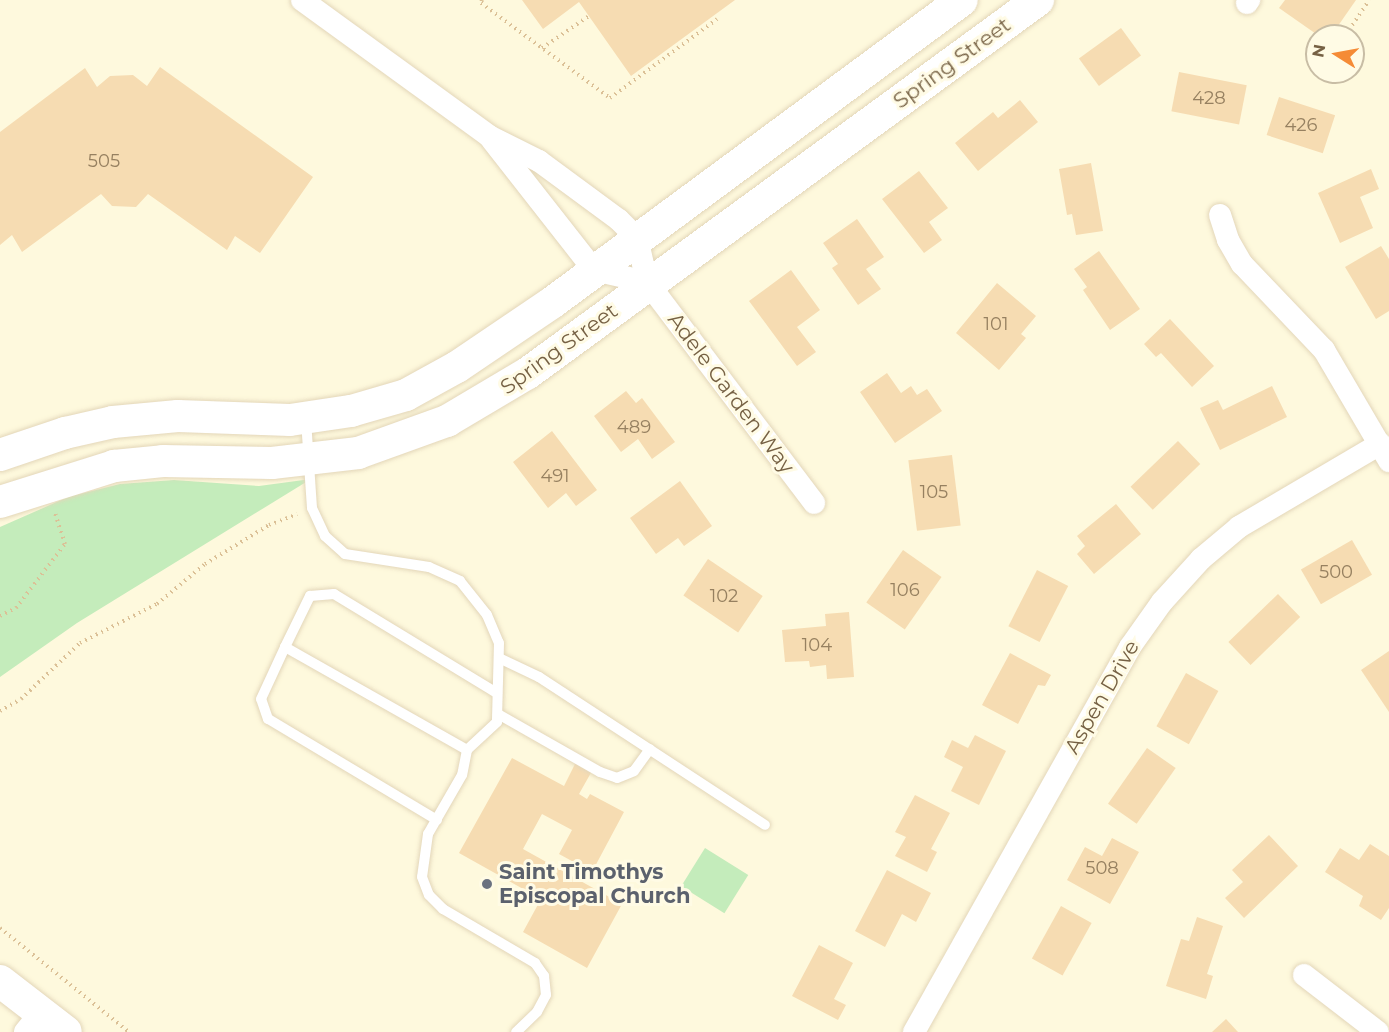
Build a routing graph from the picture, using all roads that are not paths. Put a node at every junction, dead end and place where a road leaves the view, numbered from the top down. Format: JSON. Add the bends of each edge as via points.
{"nodes":[{"id":1,"x":302,"y":0,"type":"edge"},
{"id":2,"x":962,"y":0,"type":"edge"},
{"id":3,"x":1038,"y":0,"type":"edge"},
{"id":4,"x":489,"y":136,"type":"junction"},
{"id":5,"x":1220,"y":215,"type":"dead end"},
{"id":6,"x":637,"y":238,"type":"junction"},
{"id":7,"x":594,"y":270,"type":"junction"},
{"id":8,"x":647,"y":282,"type":"junction"},
{"id":9,"x":306,"y":417,"type":"junction"},
{"id":10,"x":1384,"y":453,"type":"edge"},
{"id":11,"x":0,"y":455,"type":"edge"},
{"id":12,"x":309,"y":461,"type":"junction"},
{"id":13,"x":0,"y":502,"type":"edge"},
{"id":14,"x":814,"y":503,"type":"dead end"},
{"id":15,"x":285,"y":646,"type":"junction"},
{"id":16,"x":499,"y":658,"type":"junction"},
{"id":17,"x":497,"y":693,"type":"junction"},
{"id":18,"x":498,"y":714,"type":"junction"},
{"id":19,"x":650,"y":749,"type":"junction"},
{"id":20,"x":467,"y":750,"type":"junction"},
{"id":21,"x":437,"y":820,"type":"junction"},
{"id":22,"x":765,"y":825,"type":"dead end"},
{"id":23,"x":1304,"y":975,"type":"dead end"},
{"id":24,"x":0,"y":981,"type":"edge"},
{"id":25,"x":33,"y":1022,"type":"edge"},
{"id":26,"x":66,"y":1032,"type":"edge"},
{"id":27,"x":516,"y":1032,"type":"edge"},
{"id":28,"x":914,"y":1032,"type":"edge"},
{"id":29,"x":1378,"y":1032,"type":"edge"}],
"edges":[{"from":1,"to":4,"type":"street"},
{"from":2,"to":6,"type":"main road","name":"Spring Street"},
{"from":3,"to":8,"type":"main road","name":"Spring Street"},
{"from":4,"to":6,"type":"street","via":[[539,161],[619,220]]},
{"from":4,"to":7,"type":"street"},
{"from":5,"to":10,"type":"street","via":[[1242,264],[1324,350]]},
{"from":6,"to":7,"type":"main road","name":"Spring Street"},
{"from":6,"to":8,"type":"street"},
{"from":7,"to":8,"type":"street"},
{"from":7,"to":9,"type":"main road","name":"Spring Street","via":[[513,330],[406,395],[351,411]]},
{"from":8,"to":12,"type":"main road","name":"Spring Street","via":[[488,400],[401,440]]},
{"from":8,"to":14,"type":"street","name":"Adele Garden Way"},
{"from":9,"to":11,"type":"main road","name":"Spring Street","via":[[178,416],[113,422],[65,432]]},
{"from":9,"to":12,"type":"lane"},
{"from":10,"to":28,"type":"street","name":"Aspen Drive","via":[[1239,526],[1201,559],[1162,602],[1130,647]]},
{"from":12,"to":13,"type":"main road","name":"Spring Street","via":[[163,461],[114,466]]},
{"from":12,"to":16,"type":"lane","via":[[312,508],[326,536],[345,554],[429,567],[460,581],[487,615],[499,643]]},
{"from":15,"to":17,"type":"lane","via":[[310,597],[334,594]]},
{"from":15,"to":20,"type":"lane"},
{"from":15,"to":21,"type":"lane","via":[[261,699],[268,719]]},
{"from":16,"to":17,"type":"lane"},
{"from":16,"to":19,"type":"lane","via":[[539,677]]},
{"from":17,"to":18,"type":"lane"},
{"from":18,"to":19,"type":"lane","via":[[617,778],[633,771]]},
{"from":18,"to":20,"type":"lane","via":[[497,722]]},
{"from":19,"to":22,"type":"lane"},
{"from":20,"to":21,"type":"lane","via":[[462,775]]},
{"from":21,"to":27,"type":"lane","via":[[428,834],[424,854],[422,877],[429,895],[443,909],[535,963],[544,976],[546,995],[537,1012]]},
{"from":23,"to":29,"type":"street"},
{"from":24,"to":25,"type":"main road"},
{"from":25,"to":26,"type":"main road"}]}
